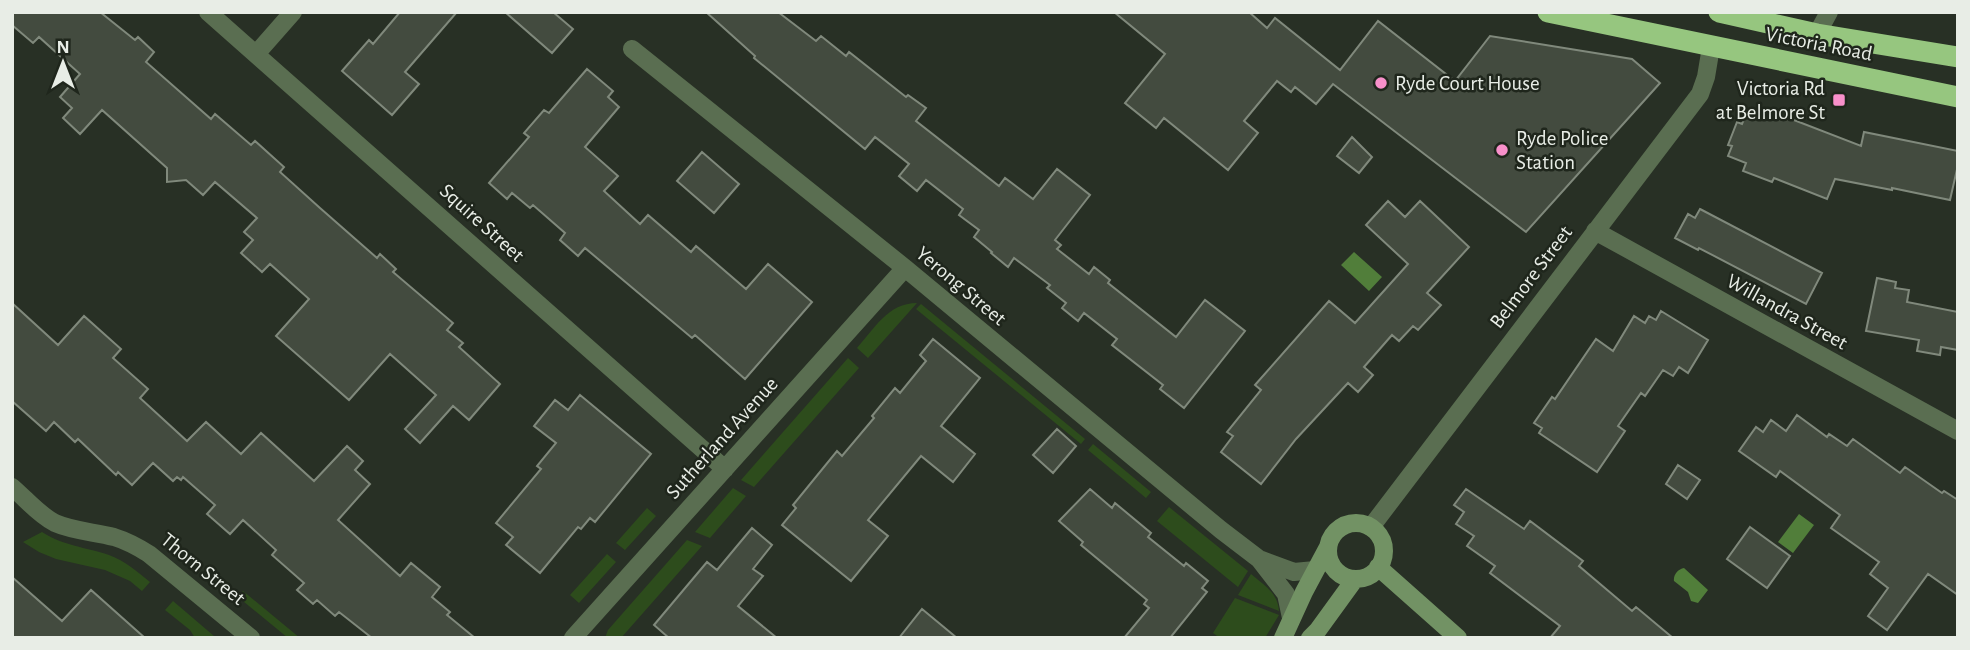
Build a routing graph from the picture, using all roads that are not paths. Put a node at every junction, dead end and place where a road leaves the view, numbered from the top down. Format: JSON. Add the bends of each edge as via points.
{"nodes":[{"id":1,"x":208,"y":12,"type":"edge"},
{"id":2,"x":293,"y":12,"type":"edge"},
{"id":3,"x":1548,"y":12,"type":"edge"},
{"id":4,"x":1719,"y":12,"type":"edge"},
{"id":5,"x":1829,"y":12,"type":"edge"},
{"id":6,"x":1816,"y":34,"type":"junction"},
{"id":7,"x":1711,"y":47,"type":"junction"},
{"id":8,"x":632,"y":49,"type":"dead end"},
{"id":9,"x":256,"y":54,"type":"junction"},
{"id":10,"x":1958,"y":57,"type":"edge"},
{"id":11,"x":1958,"y":97,"type":"edge"},
{"id":12,"x":1595,"y":231,"type":"junction"},
{"id":13,"x":905,"y":268,"type":"junction"},
{"id":14,"x":1958,"y":431,"type":"edge"},
{"id":15,"x":725,"y":468,"type":"junction"},
{"id":16,"x":12,"y":487,"type":"edge"},
{"id":17,"x":1371,"y":527,"type":"junction"},
{"id":18,"x":1328,"y":547,"type":"junction"},
{"id":19,"x":1259,"y":559,"type":"junction"},
{"id":20,"x":1378,"y":567,"type":"junction"},
{"id":21,"x":1315,"y":570,"type":"junction"},
{"id":22,"x":1355,"y":579,"type":"junction"},
{"id":23,"x":1291,"y":618,"type":"junction"},
{"id":24,"x":251,"y":638,"type":"edge"},
{"id":25,"x":573,"y":638,"type":"edge"},
{"id":26,"x":1283,"y":638,"type":"edge"},
{"id":27,"x":1310,"y":638,"type":"edge"},
{"id":28,"x":1458,"y":638,"type":"edge"}],
"edges":[{"from":1,"to":9,"type":"street","name":"Squire Street"},
{"from":2,"to":9,"type":"street"},
{"from":3,"to":7,"type":"highway","name":"Victoria Road"},
{"from":4,"to":6,"type":"highway","name":"Victoria Road"},
{"from":5,"to":6,"type":"street"},
{"from":6,"to":10,"type":"highway","name":"Victoria Road"},
{"from":7,"to":11,"type":"highway","name":"Victoria Road"},
{"from":7,"to":12,"type":"street","name":"Belmore Street","via":[[1700,94]]},
{"from":8,"to":13,"type":"street","name":"Yerong Street"},
{"from":9,"to":15,"type":"street","name":"Squire Street"},
{"from":12,"to":14,"type":"street","name":"Willandra Street"},
{"from":12,"to":17,"type":"street","name":"Belmore Street"},
{"from":13,"to":15,"type":"street","name":"Sutherland Avenue"},
{"from":13,"to":19,"type":"street","name":"Yerong Street"},
{"from":15,"to":25,"type":"street","name":"Sutherland Avenue"},
{"from":16,"to":24,"type":"street","name":"Thorn Street","via":[[54,522],[115,537],[149,554]]},
{"from":17,"to":18,"type":"street","via":[[1344,525],[1330,538]]},
{"from":17,"to":20,"type":"street","via":[[1384,550]]},
{"from":18,"to":21,"type":"street"},
{"from":18,"to":22,"type":"street","via":[[1332,566]]},
{"from":19,"to":21,"type":"street","name":"Yerong Street","via":[[1294,572]]},
{"from":19,"to":23,"type":"street","name":"Yerong Street","via":[[1286,594]]},
{"from":20,"to":22,"type":"street"},
{"from":20,"to":28,"type":"street"},
{"from":21,"to":23,"type":"street"},
{"from":22,"to":27,"type":"street"},
{"from":23,"to":26,"type":"street"}]}
